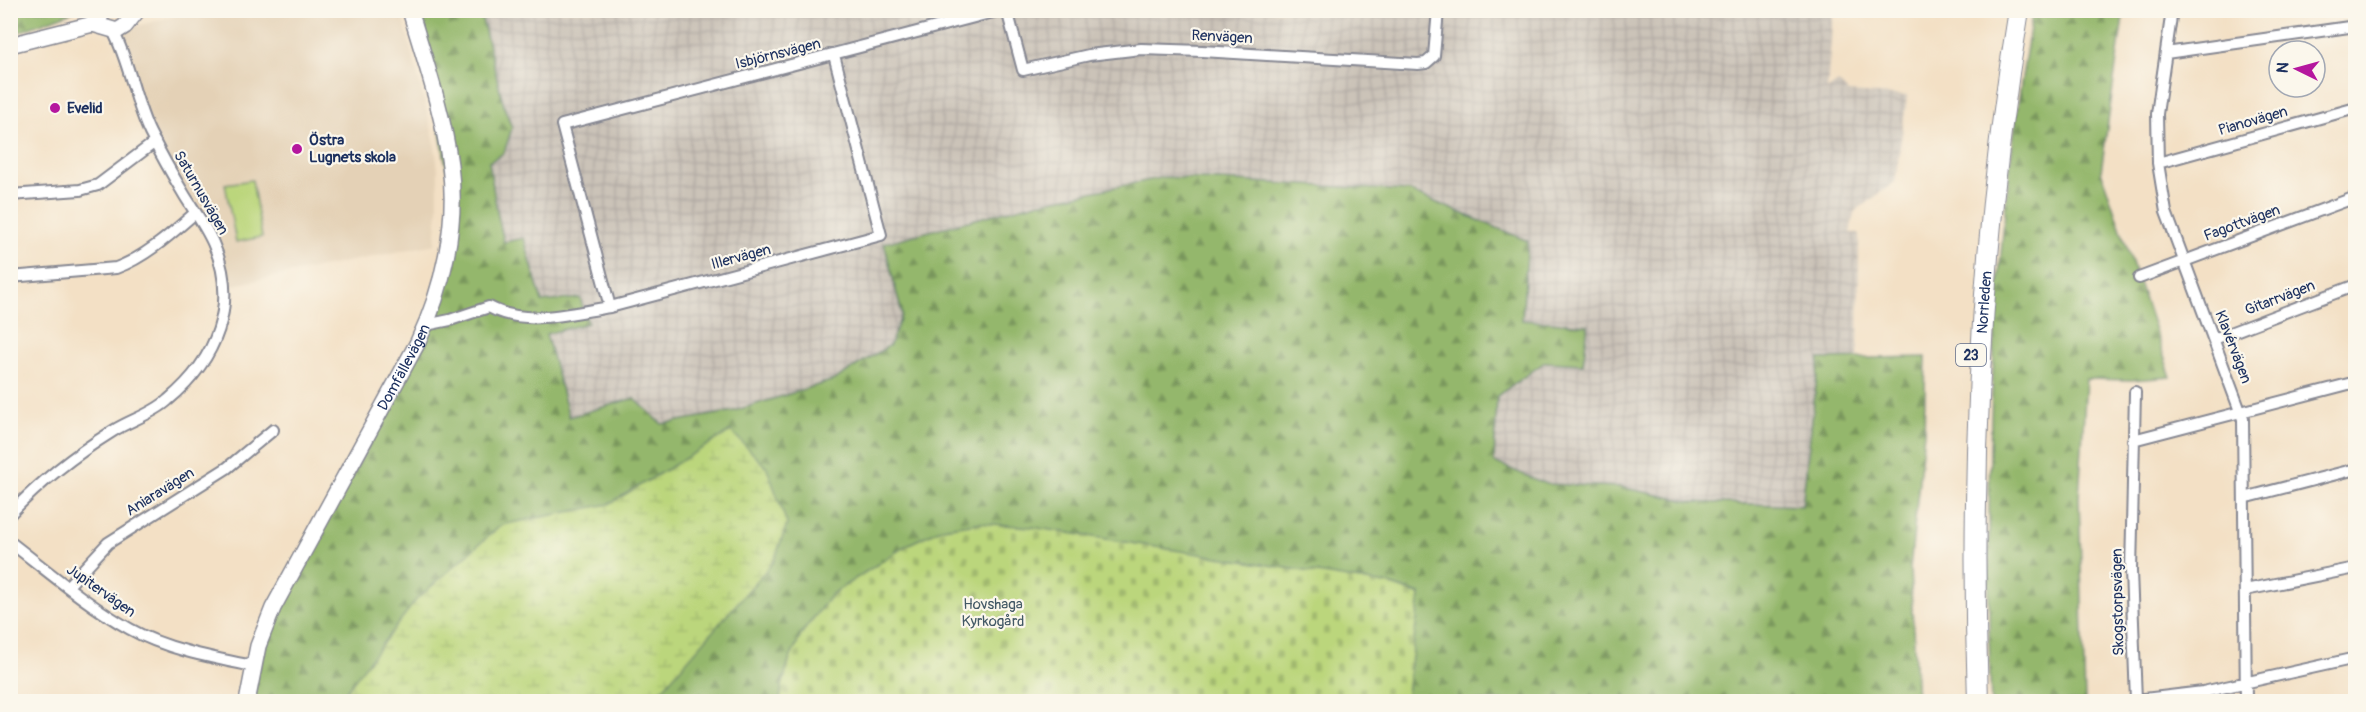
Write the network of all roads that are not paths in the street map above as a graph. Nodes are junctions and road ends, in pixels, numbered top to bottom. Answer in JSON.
{"nodes":[{"id":1,"x":410,"y":10,"type":"edge"},
{"id":2,"x":1001,"y":10,"type":"edge"},
{"id":3,"x":1007,"y":10,"type":"edge"},
{"id":4,"x":1437,"y":10,"type":"edge"},
{"id":5,"x":2010,"y":10,"type":"edge"},
{"id":6,"x":2019,"y":10,"type":"edge"},
{"id":7,"x":2172,"y":10,"type":"edge"},
{"id":8,"x":117,"y":19,"type":"edge"},
{"id":9,"x":2355,"y":26,"type":"edge"},
{"id":10,"x":10,"y":45,"type":"edge"},
{"id":11,"x":2166,"y":53,"type":"junction"},
{"id":12,"x":834,"y":55,"type":"junction"},
{"id":13,"x":2355,"y":108,"type":"edge"},
{"id":14,"x":155,"y":142,"type":"junction"},
{"id":15,"x":2158,"y":163,"type":"junction"},
{"id":16,"x":10,"y":195,"type":"edge"},
{"id":17,"x":2355,"y":197,"type":"edge"},
{"id":18,"x":195,"y":213,"type":"junction"},
{"id":19,"x":2183,"y":261,"type":"junction"},
{"id":20,"x":10,"y":277,"type":"edge"},
{"id":21,"x":2139,"y":278,"type":"dead end"},
{"id":22,"x":2355,"y":285,"type":"edge"},
{"id":23,"x":610,"y":307,"type":"junction"},
{"id":24,"x":426,"y":325,"type":"junction"},
{"id":25,"x":2214,"y":339,"type":"junction"},
{"id":26,"x":2355,"y":382,"type":"edge"},
{"id":27,"x":2135,"y":392,"type":"dead end"},
{"id":28,"x":2241,"y":412,"type":"junction"},
{"id":29,"x":273,"y":430,"type":"dead end"},
{"id":30,"x":2133,"y":440,"type":"junction"},
{"id":31,"x":2355,"y":469,"type":"edge"},
{"id":32,"x":2244,"y":498,"type":"junction"},
{"id":33,"x":10,"y":514,"type":"edge"},
{"id":34,"x":10,"y":542,"type":"edge"},
{"id":35,"x":2355,"y":568,"type":"edge"},
{"id":36,"x":68,"y":586,"type":"junction"},
{"id":37,"x":2245,"y":590,"type":"junction"},
{"id":38,"x":2355,"y":658,"type":"edge"},
{"id":39,"x":253,"y":666,"type":"junction"},
{"id":40,"x":2246,"y":683,"type":"junction"},
{"id":41,"x":247,"y":702,"type":"edge"},
{"id":42,"x":1969,"y":702,"type":"edge"},
{"id":43,"x":1978,"y":702,"type":"edge"},
{"id":44,"x":2246,"y":702,"type":"edge"}],
"edges":[{"from":1,"to":24,"type":"street","name":"Domfällevägen"},
{"from":2,"to":12,"type":"street","name":"Isbjörnsvägen"},
{"from":3,"to":4,"type":"street","name":"Renvägen"},
{"from":5,"to":42,"type":"highway","name":"Norrleden","number":"23"},
{"from":6,"to":43,"type":"highway","name":"Norrleden","number":"23"},
{"from":7,"to":11,"type":"street","name":"Klavérvägen"},
{"from":8,"to":10,"type":"street"},
{"from":8,"to":14,"type":"street","name":"Saturnusvägen"},
{"from":9,"to":11,"type":"street"},
{"from":11,"to":15,"type":"street","name":"Klavérvägen"},
{"from":12,"to":23,"type":"street","name":"Illervägen"},
{"from":12,"to":23,"type":"street","name":"Isbjörnsvägen"},
{"from":13,"to":15,"type":"street","name":"Pianovägen"},
{"from":14,"to":16,"type":"street"},
{"from":14,"to":18,"type":"street","name":"Saturnusvägen"},
{"from":15,"to":19,"type":"street","name":"Klavérvägen"},
{"from":17,"to":19,"type":"street","name":"Fagottvägen"},
{"from":18,"to":20,"type":"street"},
{"from":18,"to":33,"type":"street","name":"Saturnusvägen"},
{"from":19,"to":21,"type":"street","name":"Fagottvägen"},
{"from":19,"to":25,"type":"street","name":"Klavérvägen"},
{"from":22,"to":25,"type":"street","name":"Gitarrvägen"},
{"from":23,"to":24,"type":"street"},
{"from":24,"to":39,"type":"street","name":"Domfällevägen"},
{"from":25,"to":28,"type":"street","name":"Klavérvägen"},
{"from":26,"to":28,"type":"street"},
{"from":27,"to":30,"type":"street","name":"Skogstorpsvägen"},
{"from":28,"to":30,"type":"street"},
{"from":28,"to":32,"type":"street","name":"Klavérvägen"},
{"from":29,"to":36,"type":"street","name":"Aniaravägen"},
{"from":30,"to":40,"type":"street","name":"Skogstorpsvägen"},
{"from":31,"to":32,"type":"street"},
{"from":32,"to":37,"type":"street","name":"Klavérvägen"},
{"from":34,"to":36,"type":"street","name":"Jupitervägen"},
{"from":35,"to":37,"type":"street"},
{"from":36,"to":39,"type":"street","name":"Jupitervägen"},
{"from":37,"to":40,"type":"street","name":"Klavérvägen"},
{"from":38,"to":40,"type":"street"},
{"from":39,"to":41,"type":"street","name":"Domfällevägen"},
{"from":40,"to":44,"type":"street","name":"Klavérvägen"}]}
